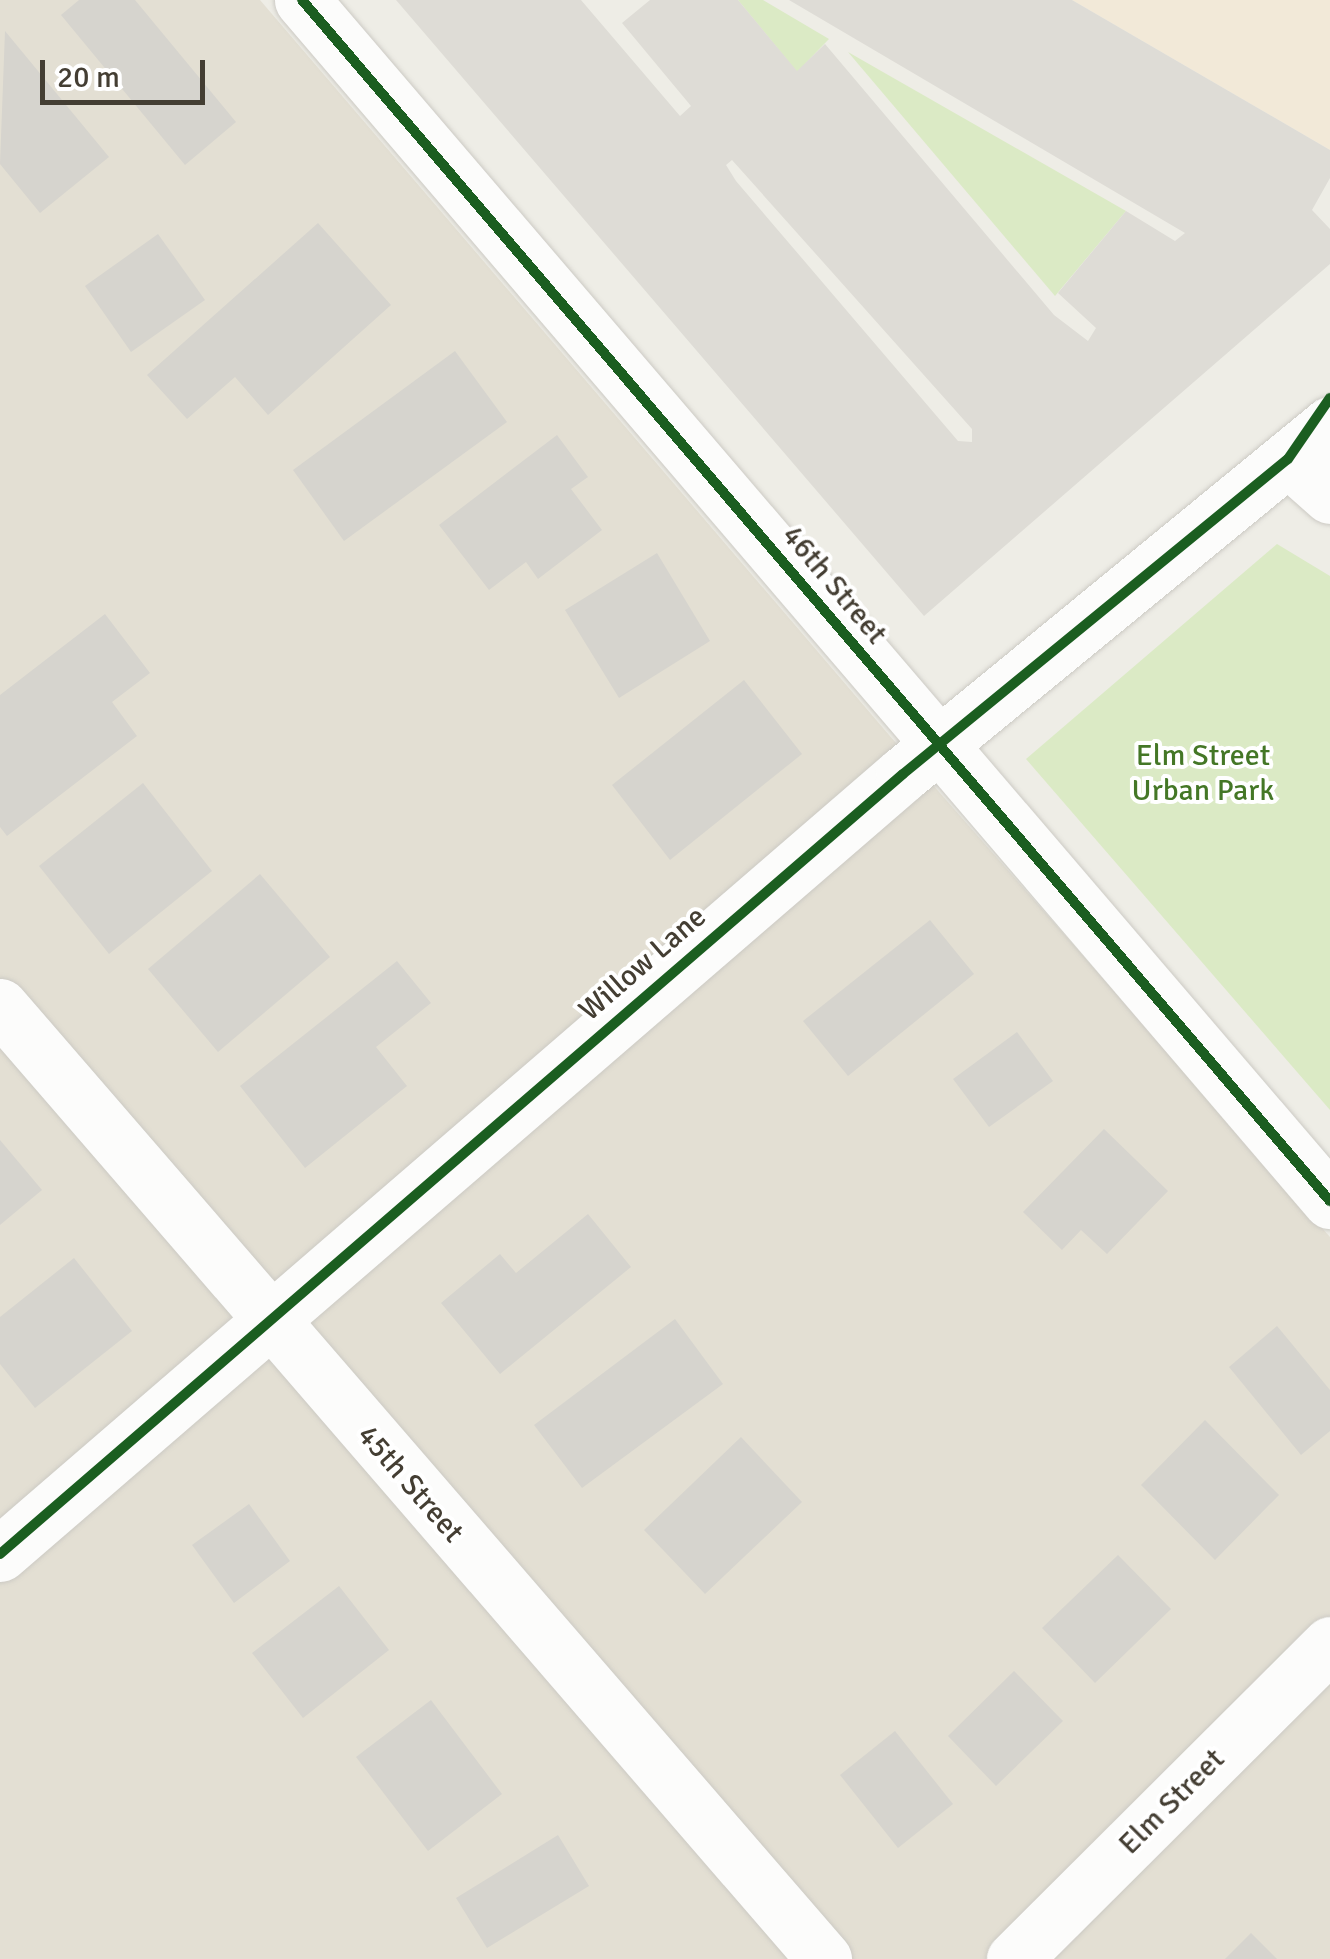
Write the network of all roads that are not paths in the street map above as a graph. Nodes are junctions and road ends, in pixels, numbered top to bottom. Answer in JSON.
{"nodes":[{"id":1,"x":302,"y":0,"type":"edge"},
{"id":2,"x":1330,"y":424,"type":"edge"},
{"id":3,"x":1288,"y":460,"type":"junction"},
{"id":4,"x":1330,"y":496,"type":"edge"},
{"id":5,"x":938,"y":745,"type":"junction"},
{"id":6,"x":0,"y":1006,"type":"edge"},
{"id":7,"x":1330,"y":1201,"type":"edge"},
{"id":8,"x":267,"y":1318,"type":"junction"},
{"id":9,"x":0,"y":1554,"type":"edge"},
{"id":10,"x":1330,"y":1644,"type":"edge"},
{"id":11,"x":824,"y":1959,"type":"edge"},
{"id":12,"x":1014,"y":1959,"type":"edge"}],
"edges":[{"from":1,"to":5,"type":"street","name":"46th Street"},
{"from":2,"to":3,"type":"street","name":"Willow Lane"},
{"from":3,"to":4,"type":"street"},
{"from":3,"to":5,"type":"street","name":"Willow Lane"},
{"from":5,"to":7,"type":"street","name":"46th Street"},
{"from":5,"to":8,"type":"street","name":"Willow Lane"},
{"from":6,"to":8,"type":"street","name":"45th Street"},
{"from":8,"to":9,"type":"street","name":"Willow Lane"},
{"from":8,"to":11,"type":"street","name":"45th Street"},
{"from":10,"to":12,"type":"street","name":"Elm Street"}]}
